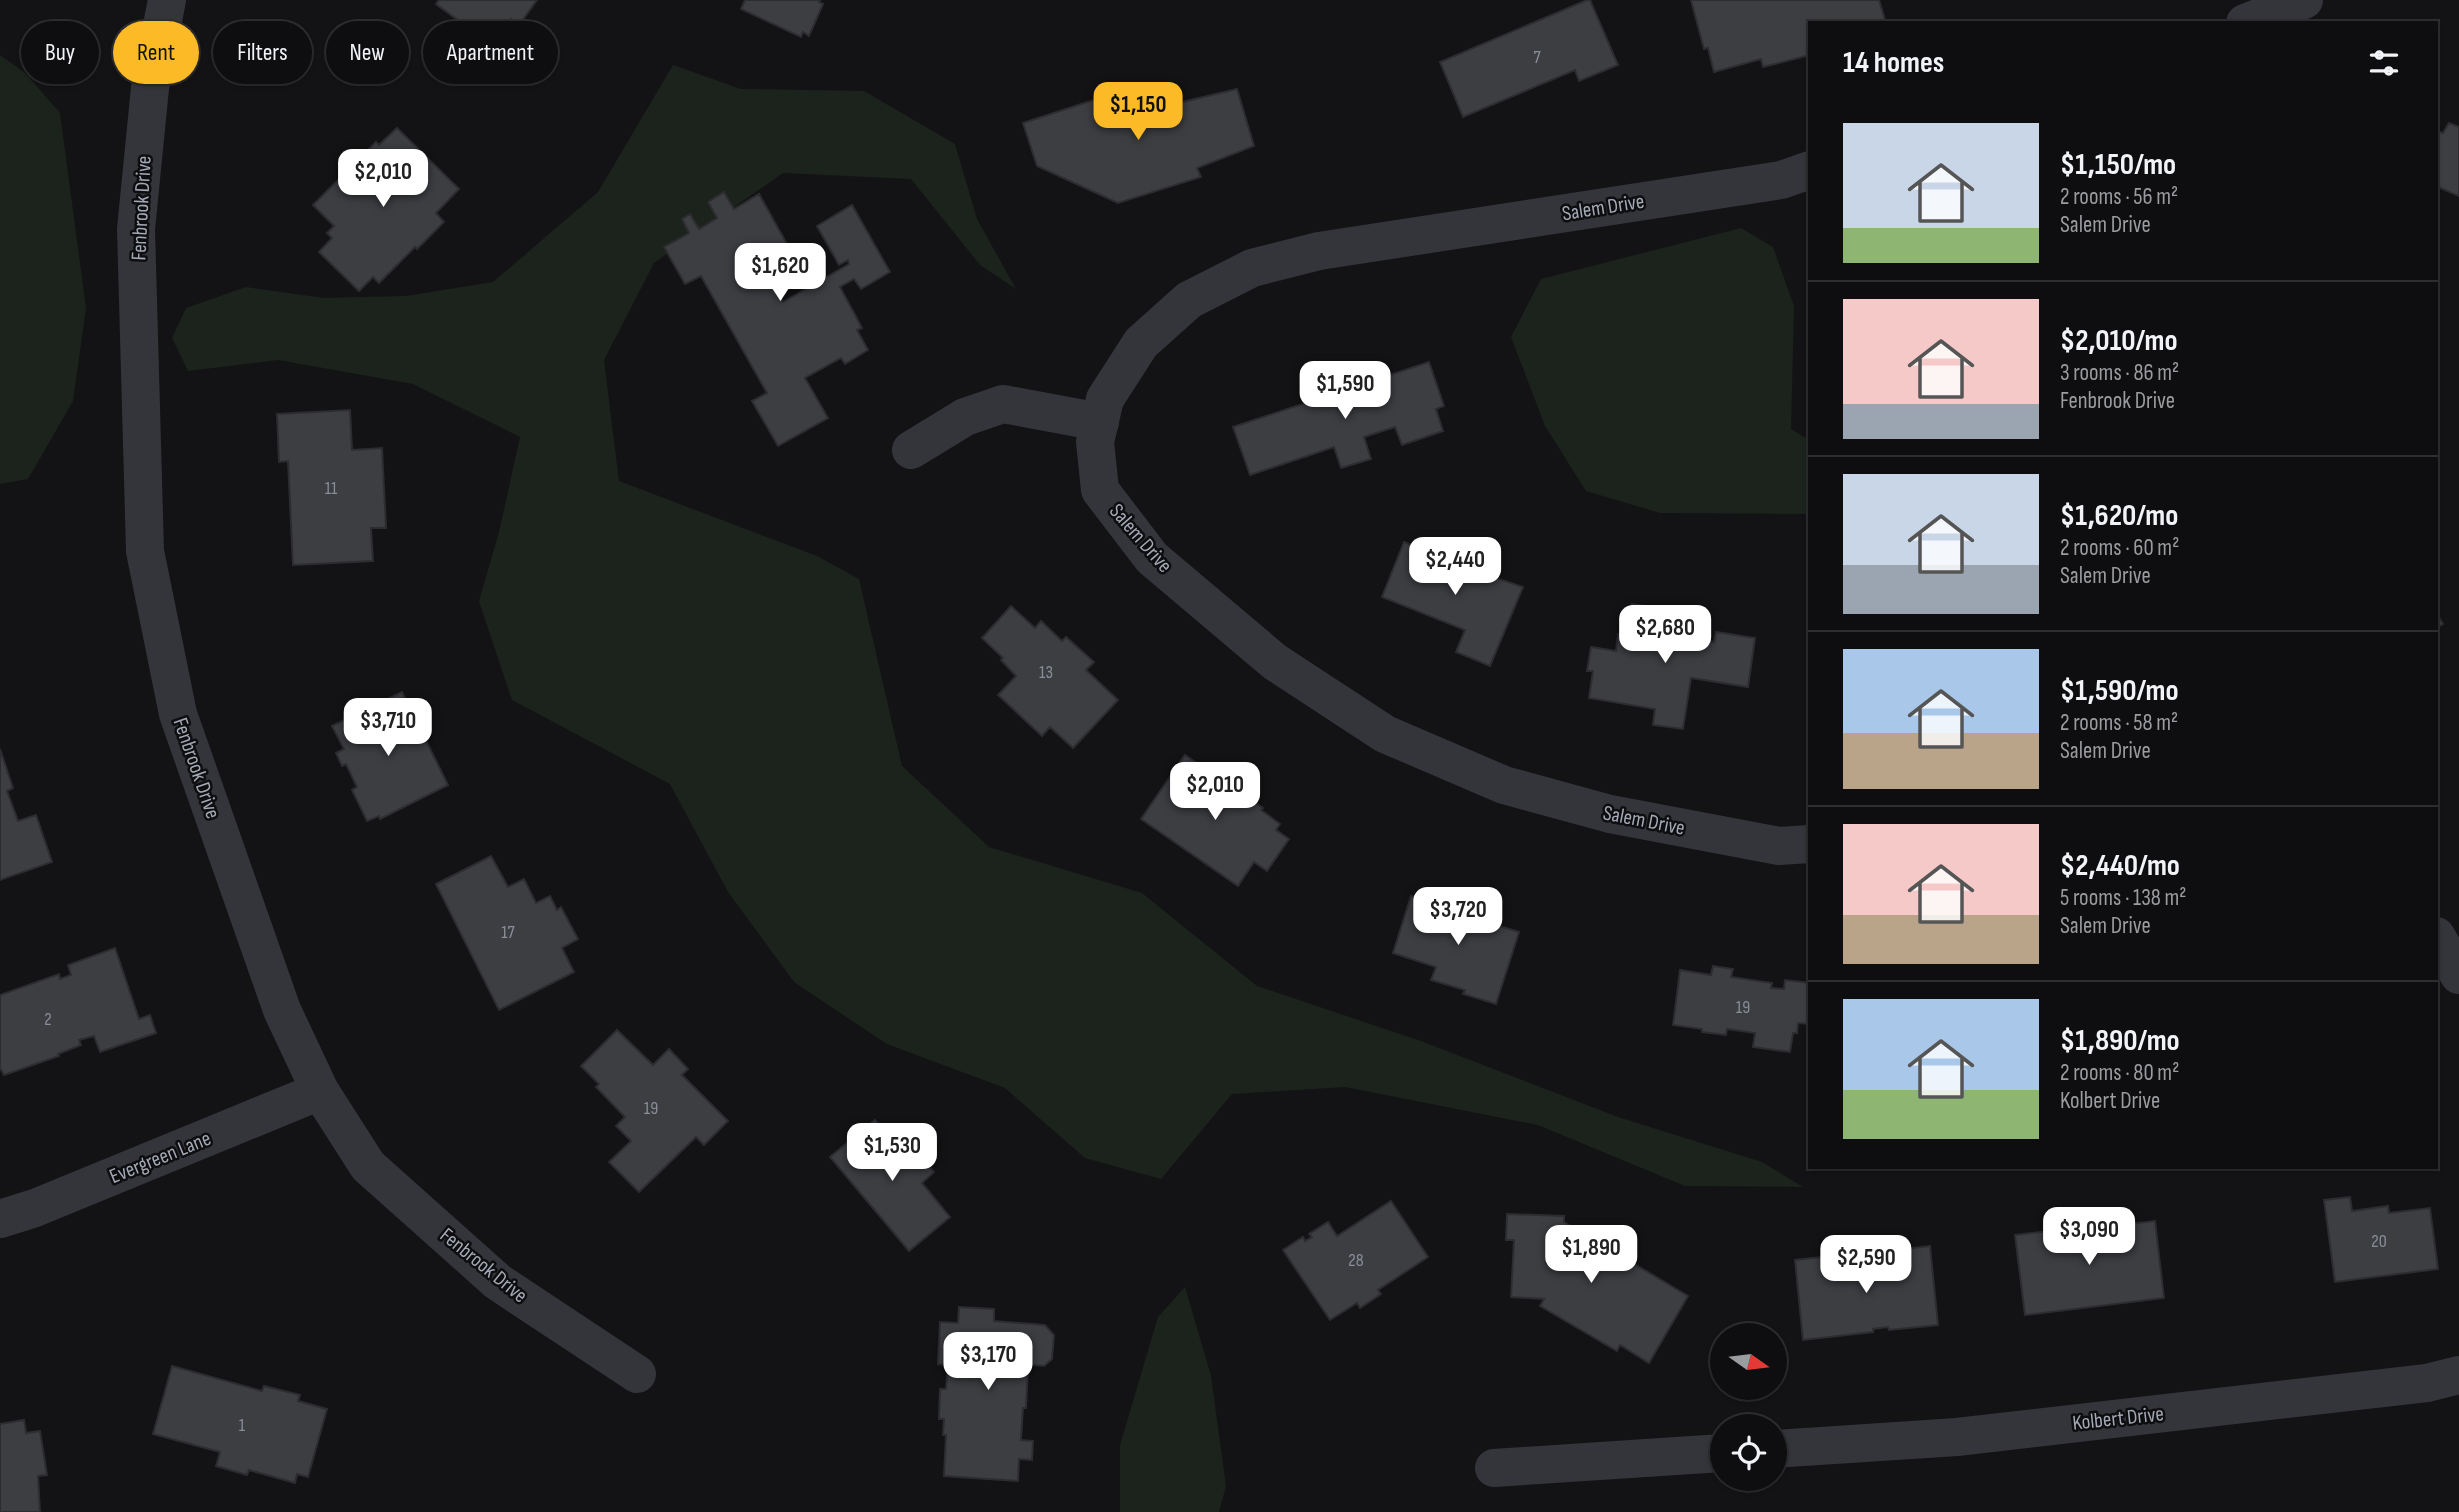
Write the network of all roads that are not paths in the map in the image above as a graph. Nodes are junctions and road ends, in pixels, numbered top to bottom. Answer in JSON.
{"nodes":[{"id":1,"x":167,"y":0,"type":"edge"},
{"id":2,"x":2304,"y":0,"type":"edge"},
{"id":3,"x":2250,"y":21,"type":"edge"},
{"id":4,"x":1808,"y":171,"type":"edge"},
{"id":5,"x":1100,"y":422,"type":"junction"},
{"id":6,"x":911,"y":450,"type":"dead end"},
{"id":7,"x":1808,"y":844,"type":"edge"},
{"id":8,"x":2438,"y":939,"type":"edge"},
{"id":9,"x":2459,"y":975,"type":"edge"},
{"id":10,"x":320,"y":1091,"type":"junction"},
{"id":11,"x":0,"y":1219,"type":"edge"},
{"id":12,"x":637,"y":1374,"type":"dead end"},
{"id":13,"x":2459,"y":1374,"type":"edge"},
{"id":14,"x":1787,"y":1448,"type":"edge"},
{"id":15,"x":1710,"y":1453,"type":"edge"},
{"id":16,"x":1494,"y":1468,"type":"dead end"}],
"edges":[{"from":1,"to":10,"type":"street","name":"Fenbrook Drive"},
{"from":2,"to":3,"type":"street"},
{"from":4,"to":5,"type":"street","name":"Salem Drive"},
{"from":5,"to":6,"type":"street"},
{"from":5,"to":7,"type":"street","name":"Salem Drive"},
{"from":8,"to":9,"type":"street"},
{"from":10,"to":11,"type":"street","name":"Evergreen Lane"},
{"from":10,"to":12,"type":"street","name":"Fenbrook Drive"},
{"from":13,"to":14,"type":"street","name":"Kolbert Drive"},
{"from":15,"to":16,"type":"street"}]}
